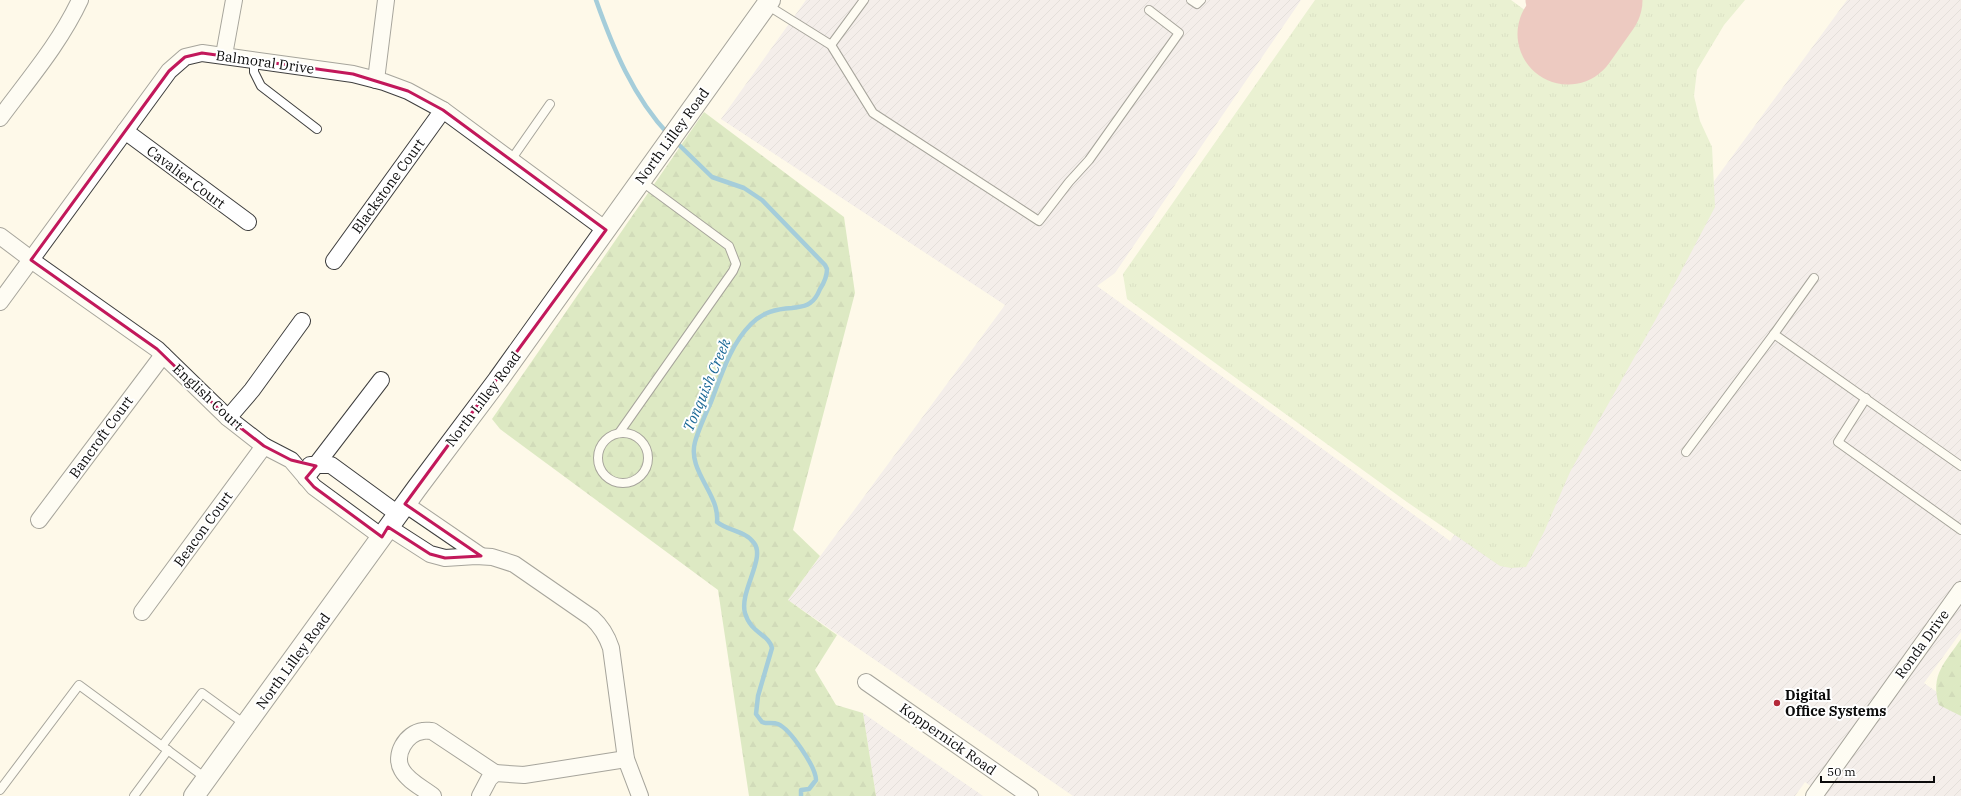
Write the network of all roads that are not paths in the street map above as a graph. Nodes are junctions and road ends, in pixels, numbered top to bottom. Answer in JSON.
{"nodes":[{"id":1,"x":80,"y":0,"type":"edge"},
{"id":2,"x":234,"y":0,"type":"edge"},
{"id":3,"x":386,"y":0,"type":"edge"},
{"id":4,"x":864,"y":0,"type":"edge"},
{"id":5,"x":1191,"y":0,"type":"edge"},
{"id":6,"x":1201,"y":0,"type":"edge"},
{"id":7,"x":768,"y":2,"type":"edge"},
{"id":8,"x":1149,"y":10,"type":"dead end"},
{"id":9,"x":831,"y":45,"type":"junction"},
{"id":10,"x":224,"y":55,"type":"junction"},
{"id":11,"x":254,"y":60,"type":"junction"},
{"id":12,"x":376,"y":80,"type":"junction"},
{"id":13,"x":550,"y":104,"type":"dead end"},
{"id":14,"x":443,"y":110,"type":"junction"},
{"id":15,"x":0,"y":118,"type":"edge"},
{"id":16,"x":317,"y":129,"type":"dead end"},
{"id":17,"x":125,"y":131,"type":"junction"},
{"id":18,"x":511,"y":160,"type":"junction"},
{"id":19,"x":640,"y":181,"type":"junction"},
{"id":20,"x":248,"y":222,"type":"dead end"},
{"id":21,"x":606,"y":230,"type":"junction"},
{"id":22,"x":0,"y":236,"type":"edge"},
{"id":23,"x":28,"y":257,"type":"junction"},
{"id":24,"x":334,"y":261,"type":"dead end"},
{"id":25,"x":1814,"y":278,"type":"dead end"},
{"id":26,"x":0,"y":302,"type":"edge"},
{"id":27,"x":302,"y":321,"type":"dead end"},
{"id":28,"x":1774,"y":334,"type":"junction"},
{"id":29,"x":163,"y":354,"type":"junction"},
{"id":30,"x":381,"y":380,"type":"dead end"},
{"id":31,"x":1866,"y":398,"type":"junction"},
{"id":32,"x":228,"y":418,"type":"junction"},
{"id":33,"x":619,"y":433,"type":"junction"},
{"id":34,"x":264,"y":446,"type":"junction"},
{"id":35,"x":1686,"y":452,"type":"dead end"},
{"id":36,"x":1961,"y":466,"type":"edge"},
{"id":37,"x":311,"y":472,"type":"junction"},
{"id":38,"x":39,"y":520,"type":"dead end"},
{"id":39,"x":393,"y":520,"type":"junction"},
{"id":40,"x":1961,"y":530,"type":"edge"},
{"id":41,"x":481,"y":556,"type":"junction"},
{"id":42,"x":1961,"y":590,"type":"edge"},
{"id":43,"x":142,"y":612,"type":"dead end"},
{"id":44,"x":866,"y":682,"type":"dead end"},
{"id":45,"x":246,"y":725,"type":"junction"},
{"id":46,"x":165,"y":748,"type":"junction"},
{"id":47,"x":626,"y":759,"type":"junction"},
{"id":48,"x":495,"y":773,"type":"junction"},
{"id":49,"x":207,"y":779,"type":"junction"},
{"id":50,"x":0,"y":790,"type":"edge"},
{"id":51,"x":134,"y":796,"type":"edge"},
{"id":52,"x":194,"y":796,"type":"edge"},
{"id":53,"x":433,"y":796,"type":"edge"},
{"id":54,"x":480,"y":796,"type":"edge"},
{"id":55,"x":640,"y":796,"type":"edge"},
{"id":56,"x":1030,"y":796,"type":"edge"},
{"id":57,"x":1814,"y":796,"type":"edge"}],
"edges":[{"from":1,"to":15,"type":"street"},
{"from":2,"to":10,"type":"street"},
{"from":3,"to":12,"type":"street"},
{"from":4,"to":9,"type":"lane"},
{"from":5,"to":6,"type":"lane"},
{"from":7,"to":9,"type":"lane"},
{"from":7,"to":19,"type":"street","name":"North Lilley Road"},
{"from":8,"to":9,"type":"lane"},
{"from":10,"to":11,"type":"street","name":"Balmoral Drive"},
{"from":10,"to":17,"type":"street","name":"Balmoral Drive"},
{"from":11,"to":12,"type":"street","name":"Balmoral Drive"},
{"from":11,"to":16,"type":"lane"},
{"from":12,"to":14,"type":"street","name":"Balmoral Drive"},
{"from":13,"to":18,"type":"lane"},
{"from":14,"to":18,"type":"street","name":"Balmoral Drive"},
{"from":14,"to":24,"type":"street","name":"Blackstone Court"},
{"from":17,"to":20,"type":"street","name":"Cavalier Court"},
{"from":17,"to":23,"type":"street","name":"Balmoral Drive"},
{"from":18,"to":21,"type":"street","name":"Balmoral Drive"},
{"from":19,"to":21,"type":"street","name":"North Lilley Road"},
{"from":19,"to":33,"type":"lane"},
{"from":21,"to":39,"type":"street","name":"North Lilley Road"},
{"from":22,"to":23,"type":"street","name":"English Court"},
{"from":23,"to":26,"type":"street","name":"Balmoral Drive"},
{"from":23,"to":29,"type":"street","name":"English Court"},
{"from":25,"to":28,"type":"lane"},
{"from":27,"to":32,"type":"street"},
{"from":28,"to":31,"type":"lane"},
{"from":28,"to":35,"type":"lane"},
{"from":29,"to":32,"type":"street","name":"English Court"},
{"from":29,"to":38,"type":"street","name":"Bancroft Court"},
{"from":30,"to":37,"type":"street"},
{"from":31,"to":36,"type":"lane"},
{"from":31,"to":40,"type":"lane"},
{"from":32,"to":34,"type":"street","name":"English Court"},
{"from":33,"to":33,"type":"lane"},
{"from":34,"to":37,"type":"street","name":"English Court"},
{"from":34,"to":43,"type":"street","name":"Beacon Court"},
{"from":37,"to":39,"type":"street","name":"English Court"},
{"from":37,"to":39,"type":"street"},
{"from":39,"to":41,"type":"street"},
{"from":39,"to":41,"type":"street"},
{"from":39,"to":45,"type":"street","name":"North Lilley Road"},
{"from":41,"to":47,"type":"street"},
{"from":42,"to":57,"type":"street","name":"Ronda Drive"},
{"from":44,"to":56,"type":"street","name":"Koppernick Road"},
{"from":45,"to":46,"type":"lane"},
{"from":45,"to":49,"type":"street","name":"North Lilley Road"},
{"from":46,"to":49,"type":"lane"},
{"from":46,"to":50,"type":"lane"},
{"from":46,"to":51,"type":"lane"},
{"from":47,"to":48,"type":"street"},
{"from":47,"to":55,"type":"street"},
{"from":48,"to":53,"type":"street"},
{"from":48,"to":54,"type":"street"},
{"from":49,"to":52,"type":"street","name":"North Lilley Road"}]}
